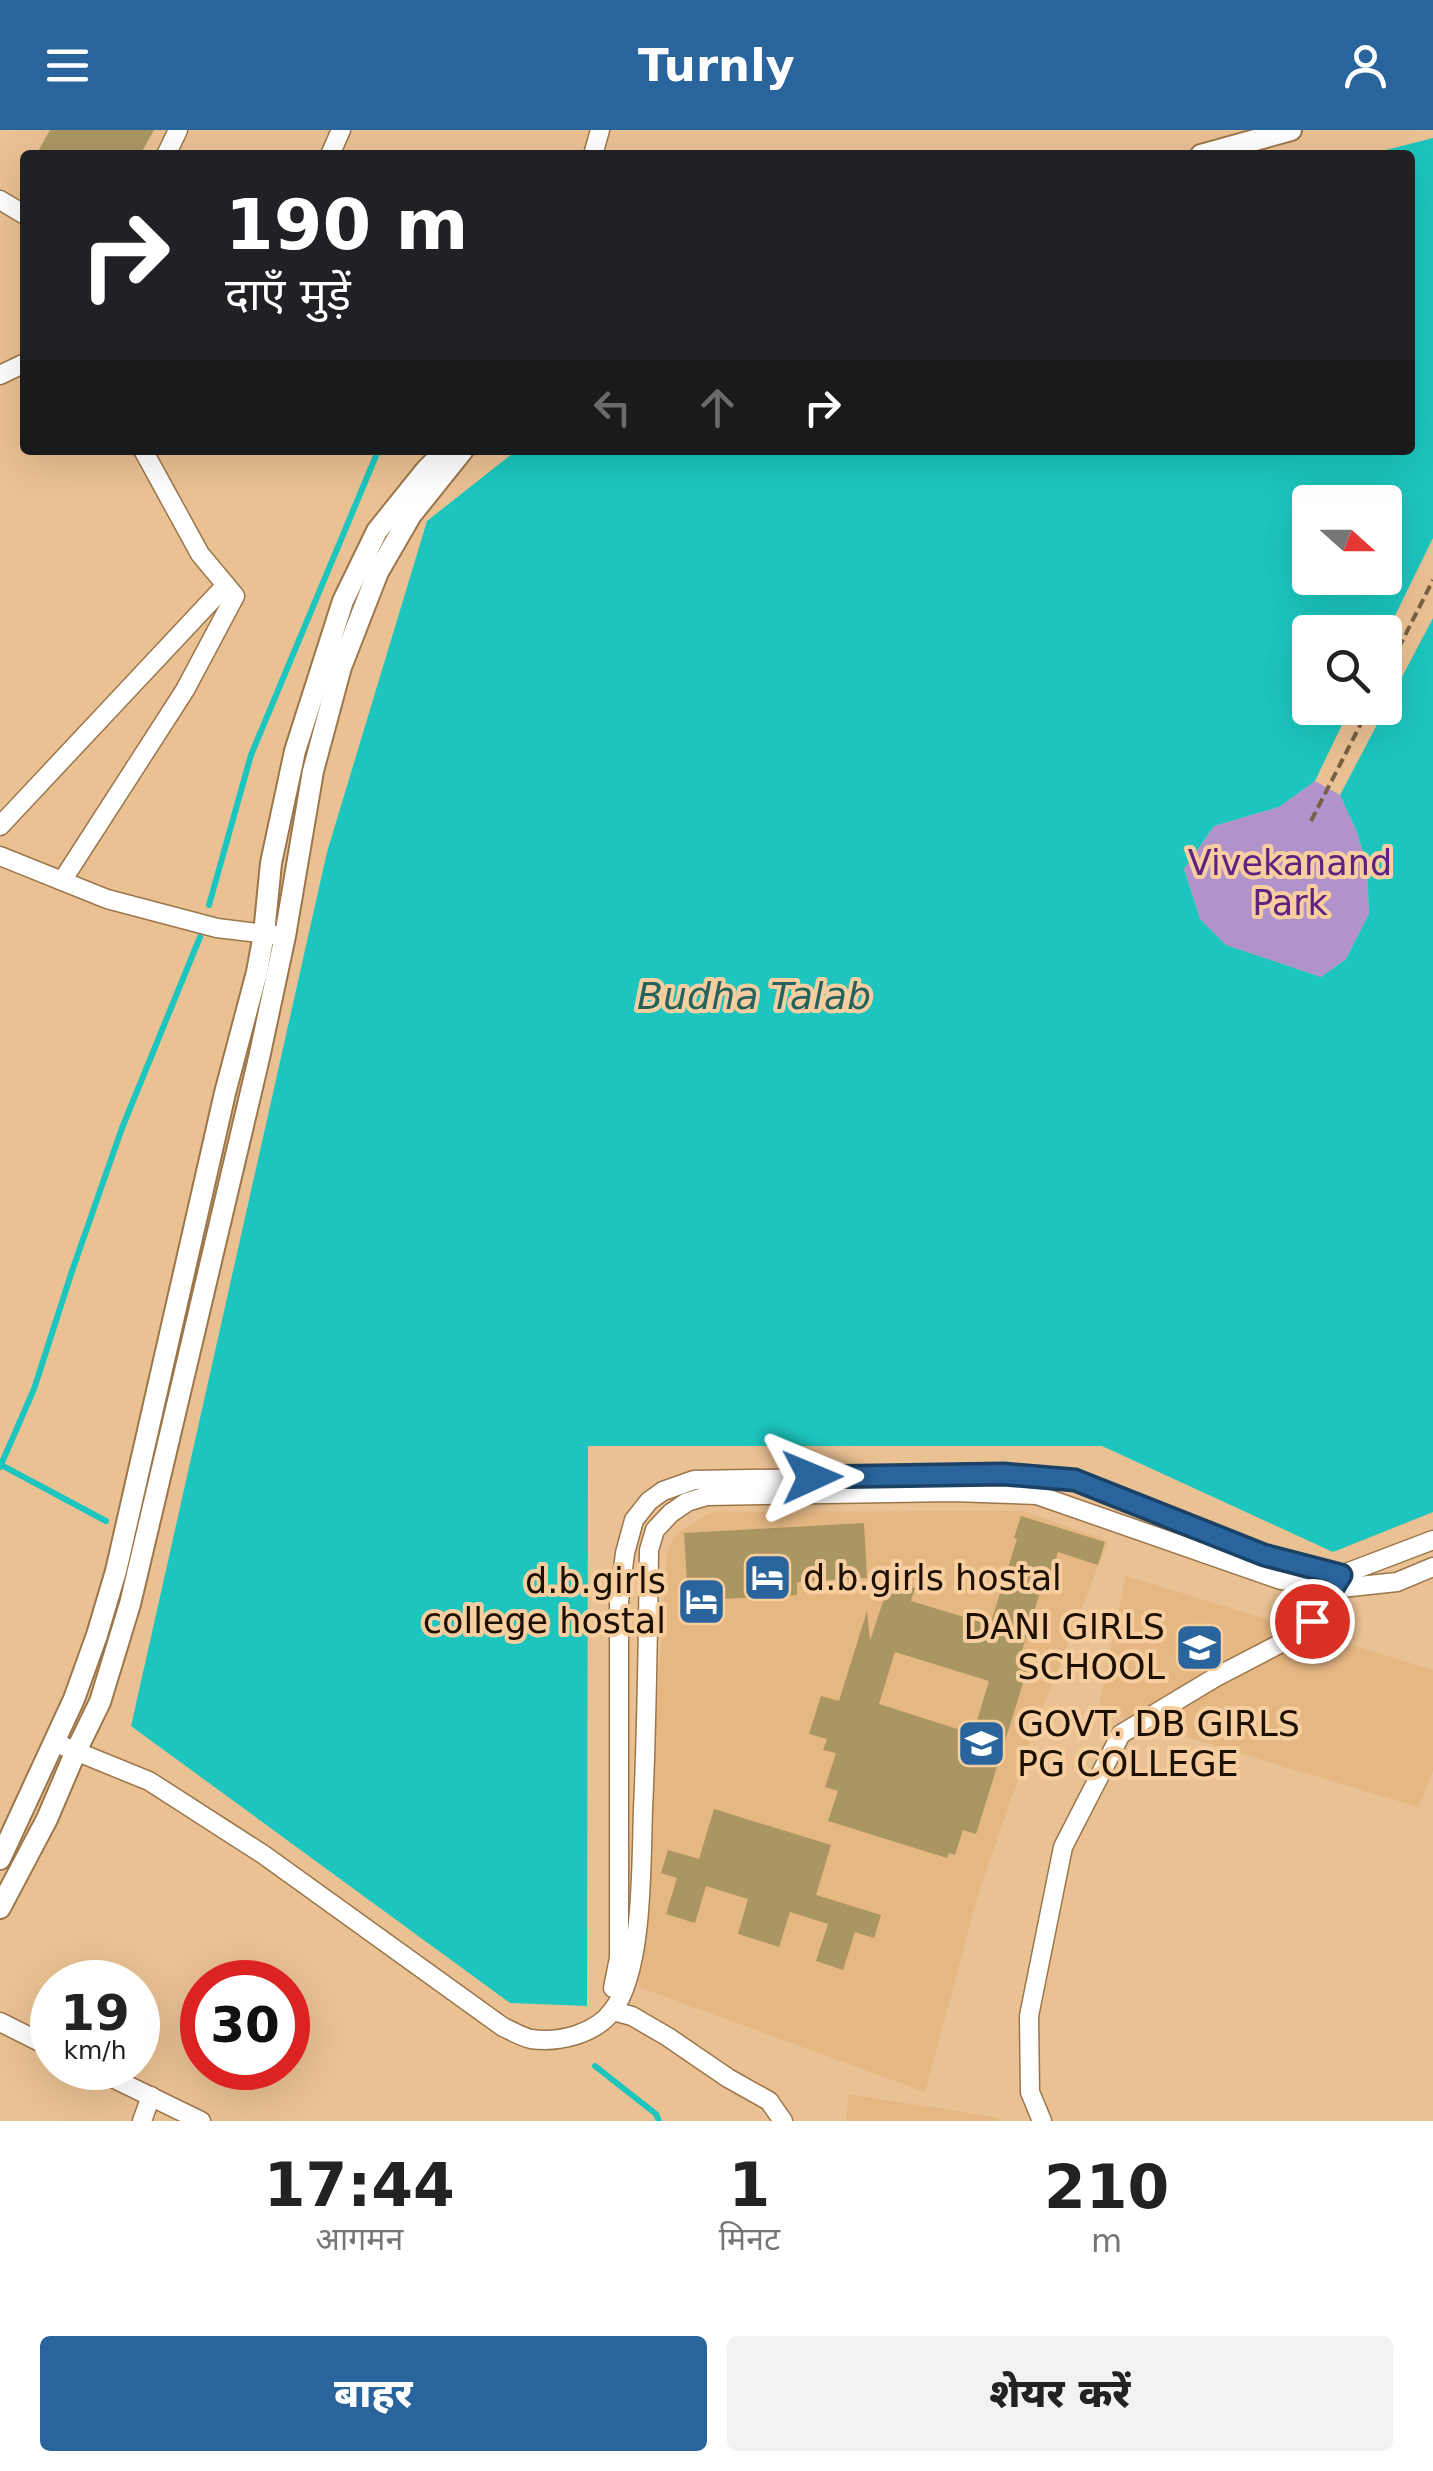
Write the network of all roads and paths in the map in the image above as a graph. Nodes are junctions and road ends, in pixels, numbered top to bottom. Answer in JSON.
{"nodes":[{"id":1,"x":1291,"y":130,"type":"edge"},
{"id":2,"x":1238,"y":136,"type":"edge"},
{"id":3,"x":1211,"y":150,"type":"edge"},
{"id":4,"x":145,"y":455,"type":"edge"},
{"id":5,"x":441,"y":455,"type":"edge"},
{"id":6,"x":459,"y":455,"type":"edge"},
{"id":7,"x":1433,"y":580,"type":"edge"},
{"id":8,"x":226,"y":585,"type":"junction"},
{"id":9,"x":1402,"y":641,"type":"edge"},
{"id":10,"x":1360,"y":725,"type":"edge"},
{"id":11,"x":1312,"y":821,"type":"dead end"},
{"id":12,"x":0,"y":826,"type":"edge"},
{"id":13,"x":0,"y":856,"type":"edge"},
{"id":14,"x":62,"y":881,"type":"junction"},
{"id":15,"x":275,"y":935,"type":"junction"},
{"id":16,"x":1433,"y":1540,"type":"edge"},
{"id":17,"x":1433,"y":1567,"type":"edge"},
{"id":18,"x":1337,"y":1582,"type":"junction"},
{"id":19,"x":54,"y":1743,"type":"junction"},
{"id":20,"x":76,"y":1751,"type":"junction"},
{"id":21,"x":0,"y":1858,"type":"edge"},
{"id":22,"x":0,"y":1908,"type":"edge"},
{"id":23,"x":613,"y":2011,"type":"junction"},
{"id":24,"x":0,"y":2022,"type":"edge"},
{"id":25,"x":588,"y":2031,"type":"junction"},
{"id":26,"x":30,"y":2037,"type":"edge"},
{"id":27,"x":138,"y":2090,"type":"edge"},
{"id":28,"x":151,"y":2096,"type":"junction"},
{"id":29,"x":142,"y":2121,"type":"edge"},
{"id":30,"x":200,"y":2121,"type":"edge"},
{"id":31,"x":783,"y":2121,"type":"edge"},
{"id":32,"x":1042,"y":2121,"type":"edge"}],
"edges":[{"from":1,"to":2,"type":"street"},
{"from":2,"to":3,"type":"street"},
{"from":4,"to":8,"type":"street"},
{"from":5,"to":15,"type":"street"},
{"from":6,"to":15,"type":"street"},
{"from":7,"to":9,"type":"path"},
{"from":8,"to":12,"type":"street"},
{"from":8,"to":14,"type":"street"},
{"from":10,"to":11,"type":"path"},
{"from":13,"to":14,"type":"street"},
{"from":14,"to":15,"type":"street"},
{"from":15,"to":19,"type":"street"},
{"from":15,"to":20,"type":"street"},
{"from":16,"to":18,"type":"street"},
{"from":17,"to":18,"type":"street"},
{"from":18,"to":23,"type":"street"},
{"from":18,"to":25,"type":"street"},
{"from":18,"to":32,"type":"street"},
{"from":19,"to":20,"type":"street"},
{"from":19,"to":21,"type":"street"},
{"from":20,"to":22,"type":"street"},
{"from":20,"to":25,"type":"street"},
{"from":23,"to":25,"type":"street"},
{"from":23,"to":31,"type":"street"},
{"from":24,"to":26,"type":"street"},
{"from":27,"to":28,"type":"street"},
{"from":28,"to":29,"type":"street"},
{"from":28,"to":30,"type":"street"}]}
